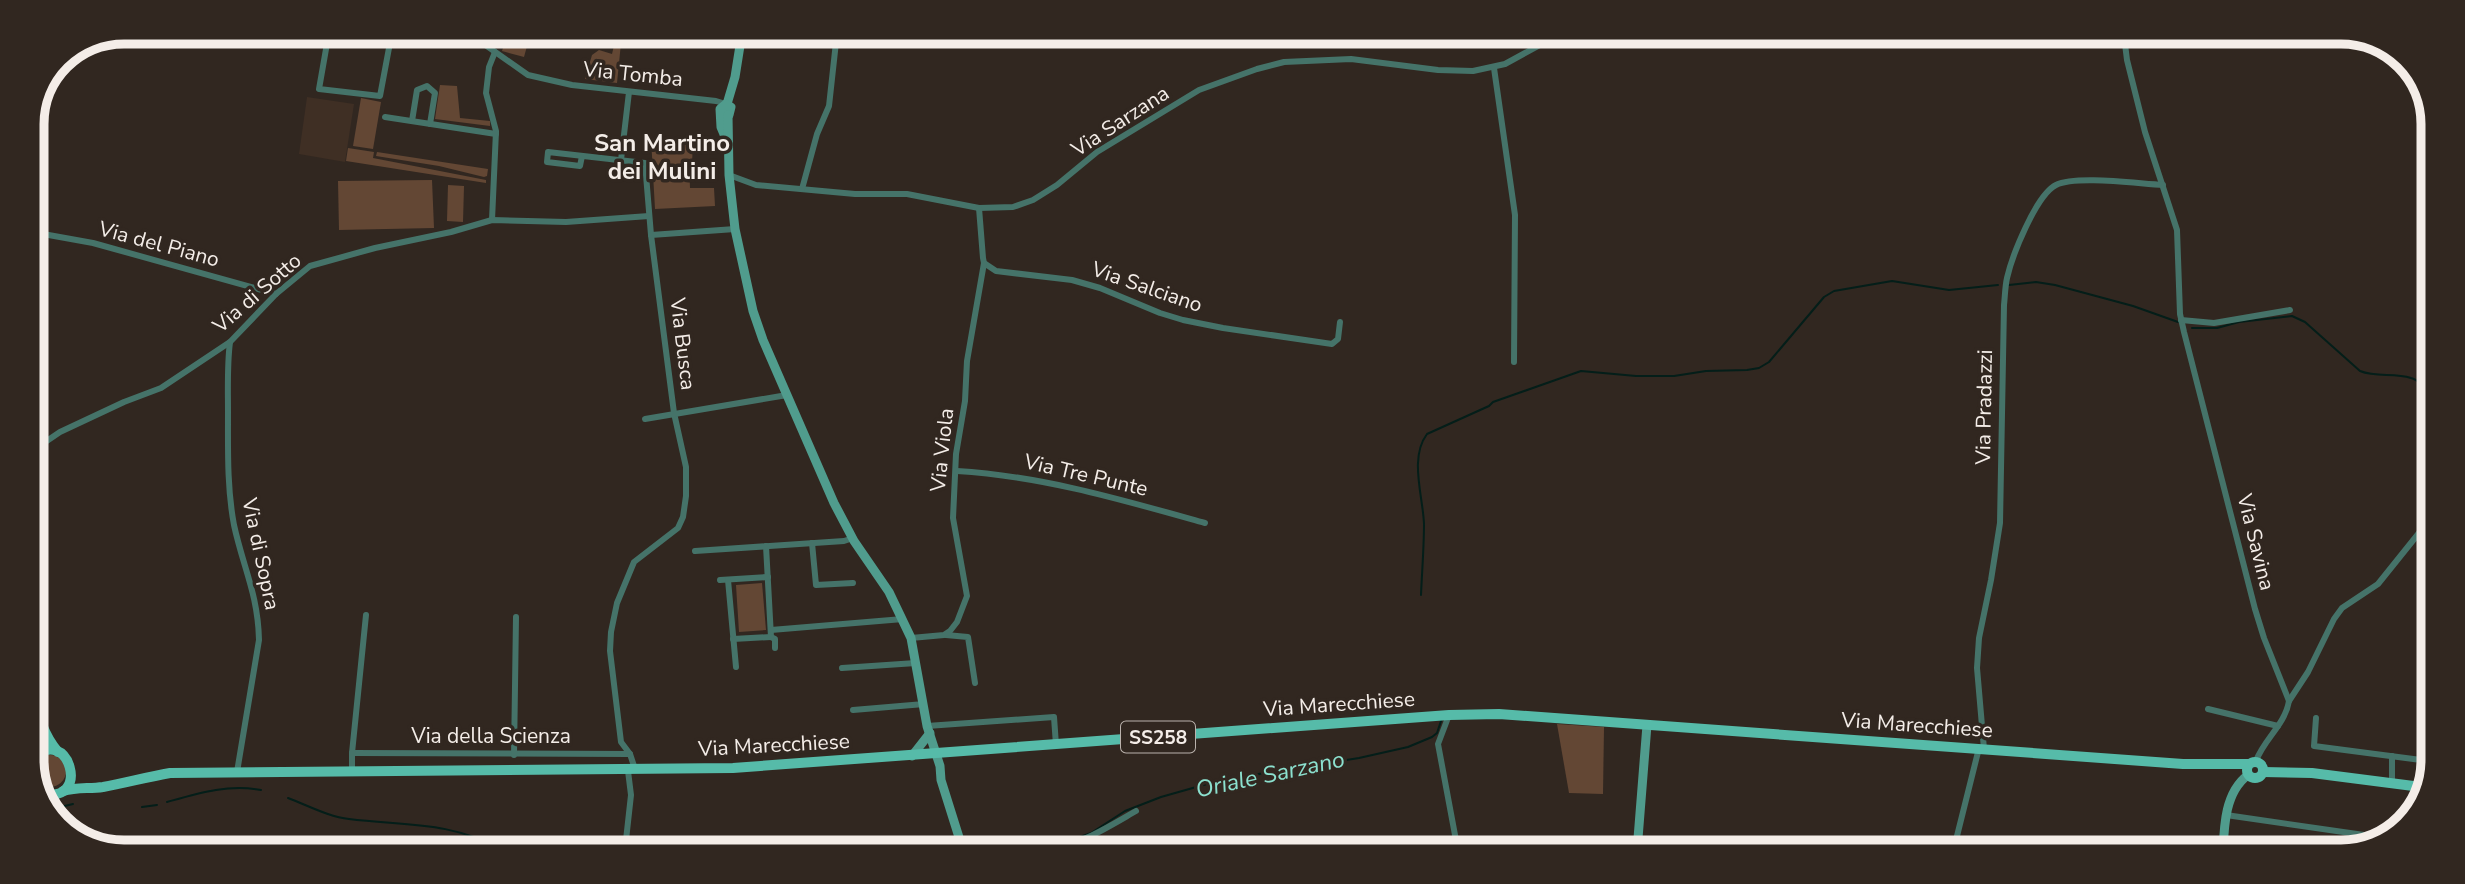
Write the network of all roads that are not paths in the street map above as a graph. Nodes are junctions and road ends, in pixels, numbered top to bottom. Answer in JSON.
{"nodes":[{"id":1,"x":327,"y":44,"type":"edge"},
{"id":2,"x":390,"y":44,"type":"edge"},
{"id":3,"x":484,"y":44,"type":"edge"},
{"id":4,"x":741,"y":44,"type":"edge"},
{"id":5,"x":836,"y":44,"type":"edge"},
{"id":6,"x":1539,"y":44,"type":"edge"},
{"id":7,"x":2126,"y":44,"type":"edge"},
{"id":8,"x":495,"y":52,"type":"junction"},
{"id":9,"x":1494,"y":68,"type":"junction"},
{"id":10,"x":629,"y":92,"type":"junction"},
{"id":11,"x":725,"y":108,"type":"junction"},
{"id":12,"x":384,"y":117,"type":"dead end"},
{"id":13,"x":412,"y":121,"type":"junction"},
{"id":14,"x":430,"y":124,"type":"junction"},
{"id":15,"x":496,"y":134,"type":"junction"},
{"id":16,"x":582,"y":156,"type":"junction"},
{"id":17,"x":621,"y":160,"type":"junction"},
{"id":18,"x":729,"y":175,"type":"junction"},
{"id":19,"x":2163,"y":185,"type":"junction"},
{"id":20,"x":802,"y":189,"type":"junction"},
{"id":21,"x":979,"y":208,"type":"junction"},
{"id":22,"x":649,"y":216,"type":"junction"},
{"id":23,"x":492,"y":220,"type":"junction"},
{"id":24,"x":735,"y":229,"type":"junction"},
{"id":25,"x":44,"y":234,"type":"edge"},
{"id":26,"x":651,"y":235,"type":"junction"},
{"id":27,"x":984,"y":263,"type":"junction"},
{"id":28,"x":276,"y":294,"type":"junction"},
{"id":29,"x":2290,"y":310,"type":"dead end"},
{"id":30,"x":2181,"y":320,"type":"junction"},
{"id":31,"x":1340,"y":322,"type":"dead end"},
{"id":32,"x":230,"y":342,"type":"junction"},
{"id":33,"x":1514,"y":362,"type":"dead end"},
{"id":34,"x":787,"y":395,"type":"junction"},
{"id":35,"x":674,"y":413,"type":"junction"},
{"id":36,"x":645,"y":419,"type":"dead end"},
{"id":37,"x":44,"y":443,"type":"edge"},
{"id":38,"x":957,"y":471,"type":"junction"},
{"id":39,"x":1205,"y":523,"type":"dead end"},
{"id":40,"x":2421,"y":530,"type":"edge"},
{"id":41,"x":853,"y":538,"type":"junction"},
{"id":42,"x":812,"y":543,"type":"junction"},
{"id":43,"x":766,"y":546,"type":"junction"},
{"id":44,"x":695,"y":551,"type":"dead end"},
{"id":45,"x":768,"y":578,"type":"junction"},
{"id":46,"x":853,"y":583,"type":"dead end"},
{"id":47,"x":366,"y":615,"type":"dead end"},
{"id":48,"x":516,"y":617,"type":"dead end"},
{"id":49,"x":903,"y":619,"type":"junction"},
{"id":50,"x":771,"y":633,"type":"junction"},
{"id":51,"x":944,"y":635,"type":"junction"},
{"id":52,"x":911,"y":638,"type":"junction"},
{"id":53,"x":733,"y":639,"type":"junction"},
{"id":54,"x":775,"y":648,"type":"dead end"},
{"id":55,"x":916,"y":663,"type":"junction"},
{"id":56,"x":736,"y":667,"type":"dead end"},
{"id":57,"x":842,"y":668,"type":"dead end"},
{"id":58,"x":975,"y":683,"type":"dead end"},
{"id":59,"x":2289,"y":701,"type":"junction"},
{"id":60,"x":923,"y":704,"type":"junction"},
{"id":61,"x":2208,"y":709,"type":"dead end"},
{"id":62,"x":853,"y":710,"type":"dead end"},
{"id":63,"x":1449,"y":715,"type":"junction"},
{"id":64,"x":2316,"y":718,"type":"dead end"},
{"id":65,"x":1647,"y":725,"type":"junction"},
{"id":66,"x":2278,"y":726,"type":"junction"},
{"id":67,"x":929,"y":730,"type":"junction"},
{"id":68,"x":44,"y":732,"type":"edge"},
{"id":69,"x":1056,"y":745,"type":"junction"},
{"id":70,"x":1981,"y":749,"type":"junction"},
{"id":71,"x":44,"y":751,"type":"edge"},
{"id":72,"x":58,"y":752,"type":"junction"},
{"id":73,"x":352,"y":753,"type":"junction"},
{"id":74,"x":630,"y":754,"type":"junction"},
{"id":75,"x":936,"y":754,"type":"junction"},
{"id":76,"x":514,"y":755,"type":"junction"},
{"id":77,"x":912,"y":756,"type":"junction"},
{"id":78,"x":2392,"y":756,"type":"junction"},
{"id":79,"x":2421,"y":760,"type":"dead end"},
{"id":80,"x":2254,"y":768,"type":"junction"},
{"id":81,"x":72,"y":769,"type":"junction"},
{"id":82,"x":632,"y":770,"type":"junction"},
{"id":83,"x":352,"y":771,"type":"junction"},
{"id":84,"x":237,"y":772,"type":"junction"},
{"id":85,"x":2392,"y":783,"type":"junction"},
{"id":86,"x":2417,"y":786,"type":"edge"},
{"id":87,"x":102,"y":787,"type":"junction"},
{"id":88,"x":63,"y":791,"type":"junction"},
{"id":89,"x":52,"y":795,"type":"edge"},
{"id":90,"x":1136,"y":811,"type":"dead end"},
{"id":91,"x":2226,"y":815,"type":"junction"},
{"id":92,"x":2368,"y":836,"type":"edge"},
{"id":93,"x":626,"y":840,"type":"edge"},
{"id":94,"x":960,"y":840,"type":"edge"},
{"id":95,"x":1084,"y":840,"type":"edge"},
{"id":96,"x":1456,"y":840,"type":"edge"},
{"id":97,"x":1638,"y":840,"type":"edge"},
{"id":98,"x":1956,"y":840,"type":"edge"},
{"id":99,"x":2224,"y":840,"type":"edge"}],
"edges":[{"from":1,"to":2,"type":"street"},
{"from":3,"to":8,"type":"street","name":"Via Tomba"},
{"from":4,"to":11,"type":"main road"},
{"from":5,"to":20,"type":"street"},
{"from":6,"to":9,"type":"street","name":"Via Sarzana"},
{"from":7,"to":19,"type":"street","name":"Via Savina"},
{"from":8,"to":10,"type":"street","name":"Via Tomba"},
{"from":8,"to":15,"type":"street"},
{"from":9,"to":21,"type":"street","name":"Via Sarzana"},
{"from":9,"to":33,"type":"street"},
{"from":10,"to":11,"type":"street","name":"Via Tomba"},
{"from":10,"to":17,"type":"street"},
{"from":11,"to":18,"type":"main road"},
{"from":12,"to":13,"type":"street"},
{"from":13,"to":14,"type":"street"},
{"from":13,"to":14,"type":"street"},
{"from":14,"to":15,"type":"street"},
{"from":15,"to":23,"type":"street"},
{"from":16,"to":16,"type":"street"},
{"from":16,"to":17,"type":"street"},
{"from":17,"to":22,"type":"street","name":"Via Busca"},
{"from":18,"to":20,"type":"street","name":"Via Sarzana"},
{"from":18,"to":24,"type":"main road"},
{"from":19,"to":30,"type":"street","name":"Via Savina"},
{"from":19,"to":70,"type":"street","name":"Via Pradazzi"},
{"from":20,"to":21,"type":"street","name":"Via Sarzana"},
{"from":21,"to":27,"type":"street"},
{"from":22,"to":23,"type":"street"},
{"from":22,"to":26,"type":"street","name":"Via Busca"},
{"from":23,"to":28,"type":"street","name":"Via di Sotto"},
{"from":24,"to":26,"type":"street"},
{"from":24,"to":34,"type":"main road"},
{"from":25,"to":28,"type":"street","name":"Via del Piano"},
{"from":26,"to":35,"type":"street","name":"Via Busca"},
{"from":27,"to":31,"type":"street","name":"Via Salciano"},
{"from":27,"to":38,"type":"street","name":"Via Viola"},
{"from":28,"to":32,"type":"street","name":"Via di Sotto"},
{"from":29,"to":30,"type":"street"},
{"from":30,"to":59,"type":"street","name":"Via Savina"},
{"from":32,"to":37,"type":"street","name":"Via di Sotto"},
{"from":32,"to":84,"type":"street","name":"Via di Sopra"},
{"from":34,"to":35,"type":"street"},
{"from":34,"to":41,"type":"main road"},
{"from":35,"to":36,"type":"street"},
{"from":35,"to":74,"type":"street","name":"Via Busca"},
{"from":38,"to":39,"type":"street","name":"Via Tre Punte"},
{"from":38,"to":51,"type":"street","name":"Via Viola"},
{"from":40,"to":59,"type":"street"},
{"from":41,"to":42,"type":"street"},
{"from":41,"to":49,"type":"main road"},
{"from":42,"to":43,"type":"street"},
{"from":42,"to":46,"type":"street"},
{"from":43,"to":44,"type":"street"},
{"from":43,"to":45,"type":"street"},
{"from":45,"to":50,"type":"street"},
{"from":45,"to":53,"type":"street"},
{"from":47,"to":73,"type":"street"},
{"from":48,"to":76,"type":"street"},
{"from":49,"to":50,"type":"street"},
{"from":49,"to":52,"type":"main road"},
{"from":50,"to":53,"type":"street"},
{"from":50,"to":54,"type":"street"},
{"from":51,"to":52,"type":"street"},
{"from":51,"to":58,"type":"street"},
{"from":52,"to":55,"type":"main road"},
{"from":53,"to":56,"type":"street"},
{"from":55,"to":57,"type":"street"},
{"from":55,"to":60,"type":"main road"},
{"from":59,"to":66,"type":"street"},
{"from":60,"to":62,"type":"street"},
{"from":60,"to":67,"type":"main road"},
{"from":61,"to":66,"type":"street"},
{"from":63,"to":65,"type":"main road","name":"Via Marecchiese","number":"SS258"},
{"from":63,"to":69,"type":"main road","name":"Via Marecchiese","number":"SS258"},
{"from":63,"to":96,"type":"street"},
{"from":64,"to":78,"type":"street"},
{"from":65,"to":70,"type":"main road","name":"Via Marecchiese","number":"SS258"},
{"from":65,"to":97,"type":"main road"},
{"from":66,"to":80,"type":"street"},
{"from":67,"to":69,"type":"street"},
{"from":67,"to":75,"type":"main road"},
{"from":67,"to":77,"type":"main road"},
{"from":68,"to":72,"type":"main road"},
{"from":69,"to":75,"type":"main road","name":"Via Marecchiese","number":"SS258"},
{"from":70,"to":80,"type":"main road","name":"Via Marecchiese","number":"SS258"},
{"from":70,"to":98,"type":"street","name":"Via Pradazzi"},
{"from":71,"to":72,"type":"main road"},
{"from":72,"to":81,"type":"main road"},
{"from":73,"to":76,"type":"street","name":"Via della Scienza"},
{"from":73,"to":83,"type":"street"},
{"from":74,"to":76,"type":"street","name":"Via della Scienza"},
{"from":74,"to":82,"type":"street","name":"Via Busca"},
{"from":75,"to":77,"type":"main road","name":"Via Marecchiese","number":"SS258"},
{"from":75,"to":94,"type":"main road"},
{"from":77,"to":82,"type":"main road","name":"Via Marecchiese","number":"SS258"},
{"from":78,"to":79,"type":"street"},
{"from":78,"to":85,"type":"street"},
{"from":80,"to":85,"type":"main road","name":"Via Marecchiese","number":"SS258"},
{"from":80,"to":91,"type":"main road"},
{"from":81,"to":87,"type":"main road"},
{"from":81,"to":88,"type":"main road"},
{"from":82,"to":83,"type":"main road","name":"Via Marecchiese","number":"SS258"},
{"from":82,"to":93,"type":"street","name":"Via Busca"},
{"from":83,"to":84,"type":"main road","name":"Via Marecchiese","number":"SS258"},
{"from":84,"to":87,"type":"main road","name":"Via Marecchiese","number":"SS258"},
{"from":85,"to":86,"type":"main road","name":"Via Marecchiese","number":"SS258"},
{"from":87,"to":88,"type":"main road","name":"Via Marecchiese","number":"SS258"},
{"from":88,"to":89,"type":"main road","number":"SS258"},
{"from":90,"to":95,"type":"street"},
{"from":91,"to":92,"type":"street"},
{"from":91,"to":99,"type":"main road"}]}
